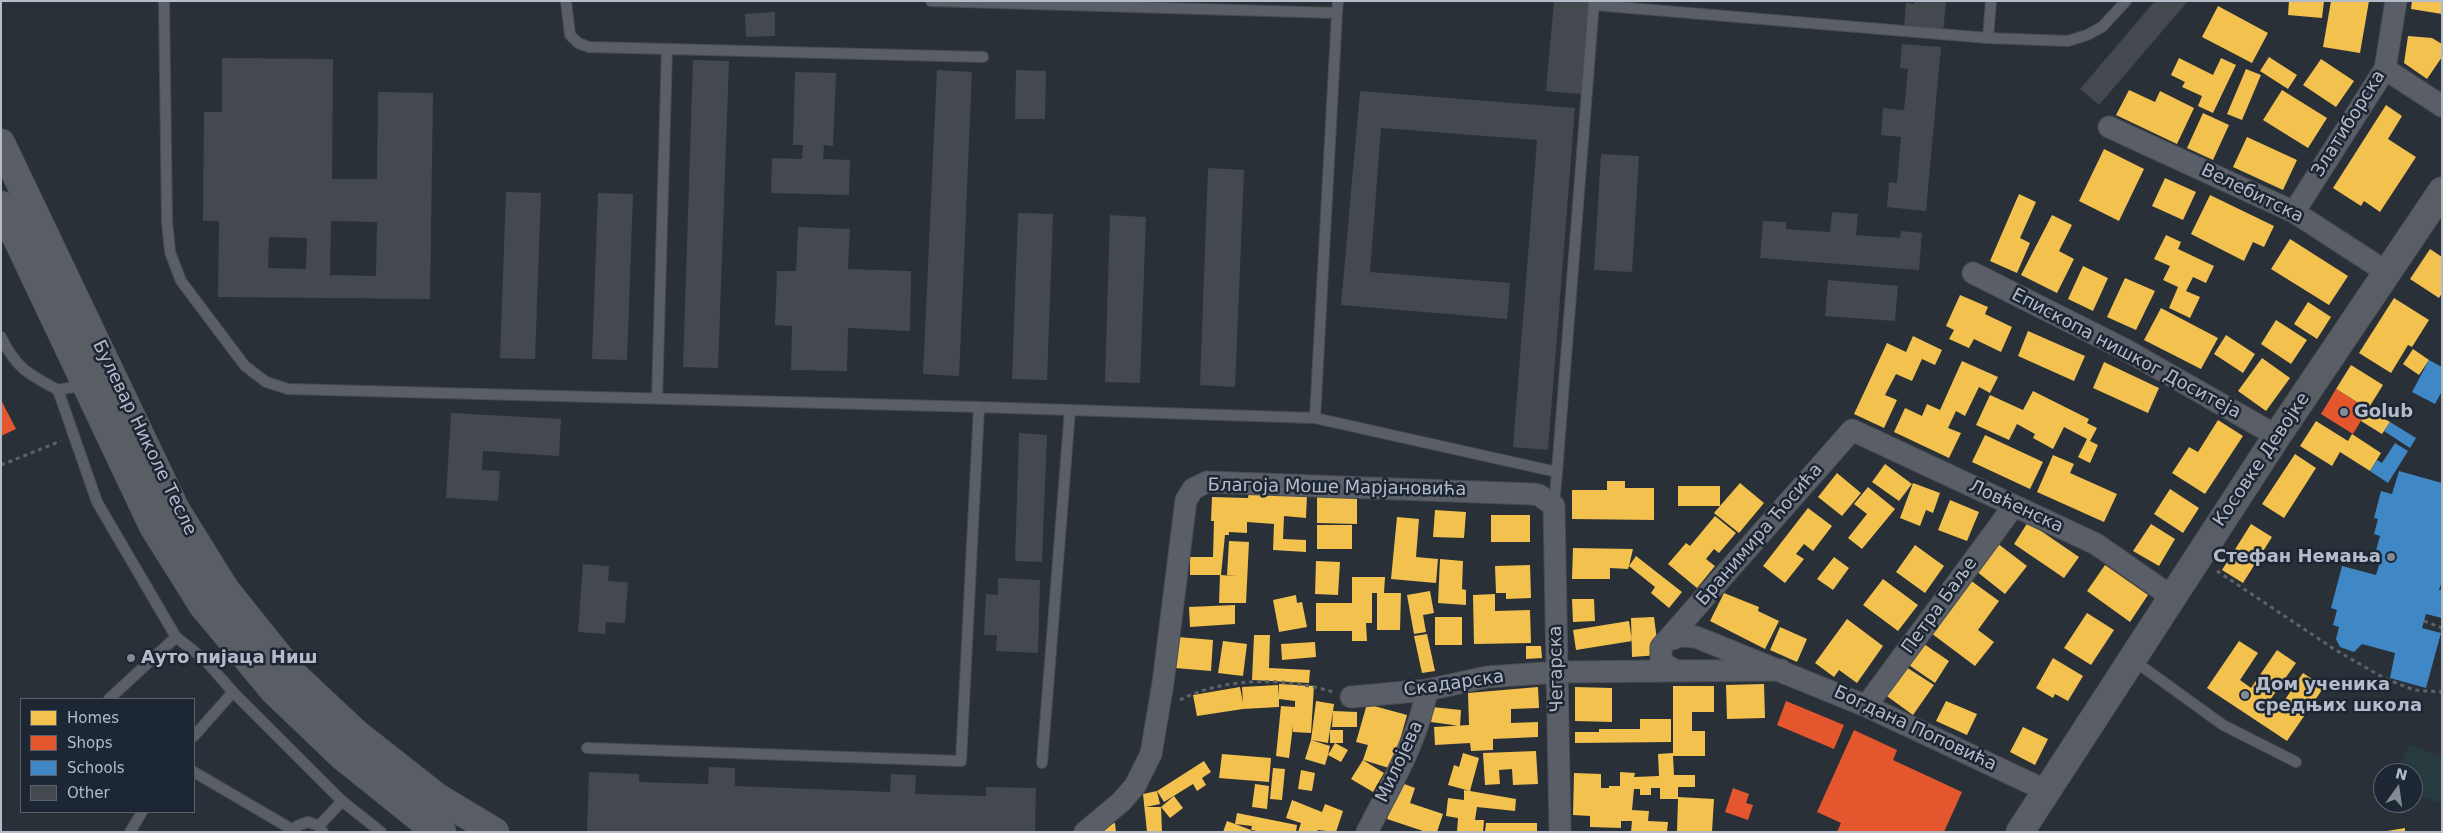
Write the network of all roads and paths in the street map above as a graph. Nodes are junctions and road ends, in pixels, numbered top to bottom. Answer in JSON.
{"nodes":[{"id":1,"x":164,"y":1,"type":"edge"},
{"id":2,"x":566,"y":1,"type":"edge"},
{"id":3,"x":931,"y":1,"type":"edge"},
{"id":4,"x":1338,"y":1,"type":"edge"},
{"id":5,"x":1992,"y":1,"type":"edge"},
{"id":6,"x":2126,"y":1,"type":"edge"},
{"id":7,"x":2396,"y":1,"type":"edge"},
{"id":8,"x":1594,"y":3,"type":"edge"},
{"id":9,"x":1337,"y":13,"type":"junction"},
{"id":10,"x":1988,"y":38,"type":"junction"},
{"id":11,"x":667,"y":49,"type":"junction"},
{"id":12,"x":983,"y":56,"type":"dead end"},
{"id":13,"x":2385,"y":69,"type":"junction"},
{"id":14,"x":2442,"y":106,"type":"edge"},
{"id":15,"x":2109,"y":127,"type":"dead end"},
{"id":16,"x":1,"y":143,"type":"edge"},
{"id":17,"x":2442,"y":191,"type":"edge"},
{"id":18,"x":1,"y":205,"type":"edge"},
{"id":19,"x":2294,"y":212,"type":"junction"},
{"id":20,"x":1973,"y":273,"type":"dead end"},
{"id":21,"x":2388,"y":273,"type":"junction"},
{"id":22,"x":3,"y":343,"type":"edge"},
{"id":23,"x":85,"y":384,"type":"junction"},
{"id":24,"x":58,"y":390,"type":"junction"},
{"id":25,"x":657,"y":399,"type":"junction"},
{"id":26,"x":980,"y":407,"type":"junction"},
{"id":27,"x":1070,"y":410,"type":"junction"},
{"id":28,"x":1315,"y":418,"type":"junction"},
{"id":29,"x":1852,"y":430,"type":"joint"},
{"id":30,"x":73,"y":436,"type":"junction"},
{"id":31,"x":2278,"y":436,"type":"junction"},
{"id":32,"x":1,"y":465,"type":"edge"},
{"id":33,"x":1557,"y":472,"type":"junction"},
{"id":34,"x":1554,"y":506,"type":"junction"},
{"id":35,"x":2013,"y":507,"type":"junction"},
{"id":36,"x":2212,"y":568,"type":"dead end"},
{"id":37,"x":2172,"y":597,"type":"junction"},
{"id":38,"x":2424,"y":621,"type":"dead end"},
{"id":39,"x":2442,"y":628,"type":"edge"},
{"id":40,"x":176,"y":637,"type":"junction"},
{"id":41,"x":1667,"y":641,"type":"junction"},
{"id":42,"x":2133,"y":659,"type":"junction"},
{"id":43,"x":1675,"y":670,"type":"junction"},
{"id":44,"x":1781,"y":670,"type":"junction"},
{"id":45,"x":1558,"y":672,"type":"junction"},
{"id":46,"x":1427,"y":690,"type":"junction"},
{"id":47,"x":233,"y":692,"type":"junction"},
{"id":48,"x":2442,"y":692,"type":"edge"},
{"id":49,"x":1351,"y":697,"type":"joint"},
{"id":50,"x":110,"y":698,"type":"edge"},
{"id":51,"x":1866,"y":706,"type":"junction"},
{"id":52,"x":1160,"y":710,"type":"junction"},
{"id":53,"x":195,"y":735,"type":"edge"},
{"id":54,"x":587,"y":748,"type":"dead end"},
{"id":55,"x":2296,"y":762,"type":"dead end"},
{"id":56,"x":1042,"y":763,"type":"dead end"},
{"id":57,"x":195,"y":773,"type":"edge"},
{"id":58,"x":2047,"y":791,"type":"junction"},
{"id":59,"x":342,"y":801,"type":"junction"},
{"id":60,"x":141,"y":813,"type":"edge"},
{"id":61,"x":321,"y":829,"type":"edge"},
{"id":62,"x":292,"y":831,"type":"edge"},
{"id":63,"x":130,"y":832,"type":"edge"},
{"id":64,"x":381,"y":832,"type":"edge"},
{"id":65,"x":442,"y":832,"type":"edge"},
{"id":66,"x":494,"y":832,"type":"edge"},
{"id":67,"x":1085,"y":832,"type":"edge"},
{"id":68,"x":1367,"y":832,"type":"edge"},
{"id":69,"x":1560,"y":832,"type":"edge"},
{"id":70,"x":2020,"y":832,"type":"edge"}],
"edges":[{"from":1,"to":25,"type":"lane"},
{"from":2,"to":11,"type":"lane"},
{"from":3,"to":9,"type":"lane"},
{"from":4,"to":9,"type":"lane"},
{"from":5,"to":10,"type":"lane"},
{"from":6,"to":10,"type":"lane"},
{"from":7,"to":13,"type":"street","name":"Златиборска"},
{"from":8,"to":10,"type":"lane"},
{"from":8,"to":33,"type":"lane"},
{"from":9,"to":28,"type":"lane"},
{"from":11,"to":12,"type":"lane"},
{"from":11,"to":25,"type":"lane"},
{"from":13,"to":14,"type":"street"},
{"from":13,"to":19,"type":"street","name":"Златиборска"},
{"from":15,"to":19,"type":"street","name":"Велебитска"},
{"from":16,"to":66,"type":"main road","name":"Булевар Николе Тесле"},
{"from":17,"to":21,"type":"main road","name":"Косовке Девојке"},
{"from":18,"to":23,"type":"main road","name":"Булевар Николе Тесле"},
{"from":19,"to":21,"type":"street","name":"Велебитска"},
{"from":20,"to":31,"type":"street","name":"Епископа нишког Доситеја"},
{"from":21,"to":31,"type":"main road","name":"Косовке Девојке"},
{"from":22,"to":24,"type":"lane"},
{"from":23,"to":24,"type":"lane"},
{"from":23,"to":65,"type":"main road","name":"Булевар Николе Тесле"},
{"from":24,"to":30,"type":"lane"},
{"from":25,"to":26,"type":"lane"},
{"from":26,"to":27,"type":"lane"},
{"from":26,"to":54,"type":"lane"},
{"from":27,"to":28,"type":"lane"},
{"from":27,"to":56,"type":"lane"},
{"from":28,"to":33,"type":"lane"},
{"from":29,"to":35,"type":"street","name":"Ловћенска"},
{"from":29,"to":41,"type":"street","name":"Бранимира Ћосића"},
{"from":30,"to":32,"type":"path"},
{"from":30,"to":40,"type":"lane"},
{"from":31,"to":37,"type":"main road","name":"Косовке Девојке"},
{"from":33,"to":34,"type":"lane"},
{"from":34,"to":45,"type":"street","name":"Чегарска"},
{"from":34,"to":52,"type":"street","name":"Благоја Моше Марјановића"},
{"from":35,"to":37,"type":"street","name":"Ловћенска"},
{"from":35,"to":51,"type":"street","name":"Петра Баље"},
{"from":36,"to":48,"type":"path"},
{"from":37,"to":42,"type":"main road","name":"Косовке Девојке"},
{"from":38,"to":39,"type":"path"},
{"from":40,"to":47,"type":"lane"},
{"from":40,"to":50,"type":"lane"},
{"from":41,"to":43,"type":"street"},
{"from":41,"to":44,"type":"street","name":"Богдана Поповића"},
{"from":42,"to":55,"type":"lane"},
{"from":42,"to":58,"type":"main road","name":"Косовке Девојке"},
{"from":43,"to":44,"type":"street","name":"Богдана Поповића"},
{"from":43,"to":45,"type":"street","name":"Богдана Поповића"},
{"from":44,"to":51,"type":"street","name":"Богдана Поповића"},
{"from":45,"to":46,"type":"street","name":"Скадарска"},
{"from":45,"to":69,"type":"street","name":"Чегарска"},
{"from":46,"to":49,"type":"street","name":"Скадарска"},
{"from":46,"to":68,"type":"street","name":"Милојева"},
{"from":47,"to":53,"type":"lane"},
{"from":47,"to":59,"type":"lane"},
{"from":49,"to":52,"type":"path"},
{"from":51,"to":58,"type":"street","name":"Богдана Поповића"},
{"from":52,"to":67,"type":"street"},
{"from":57,"to":62,"type":"lane"},
{"from":58,"to":70,"type":"main road","name":"Косовке Девојке"},
{"from":59,"to":61,"type":"lane"},
{"from":59,"to":64,"type":"lane"},
{"from":60,"to":63,"type":"lane"},
{"from":61,"to":62,"type":"lane"}]}
